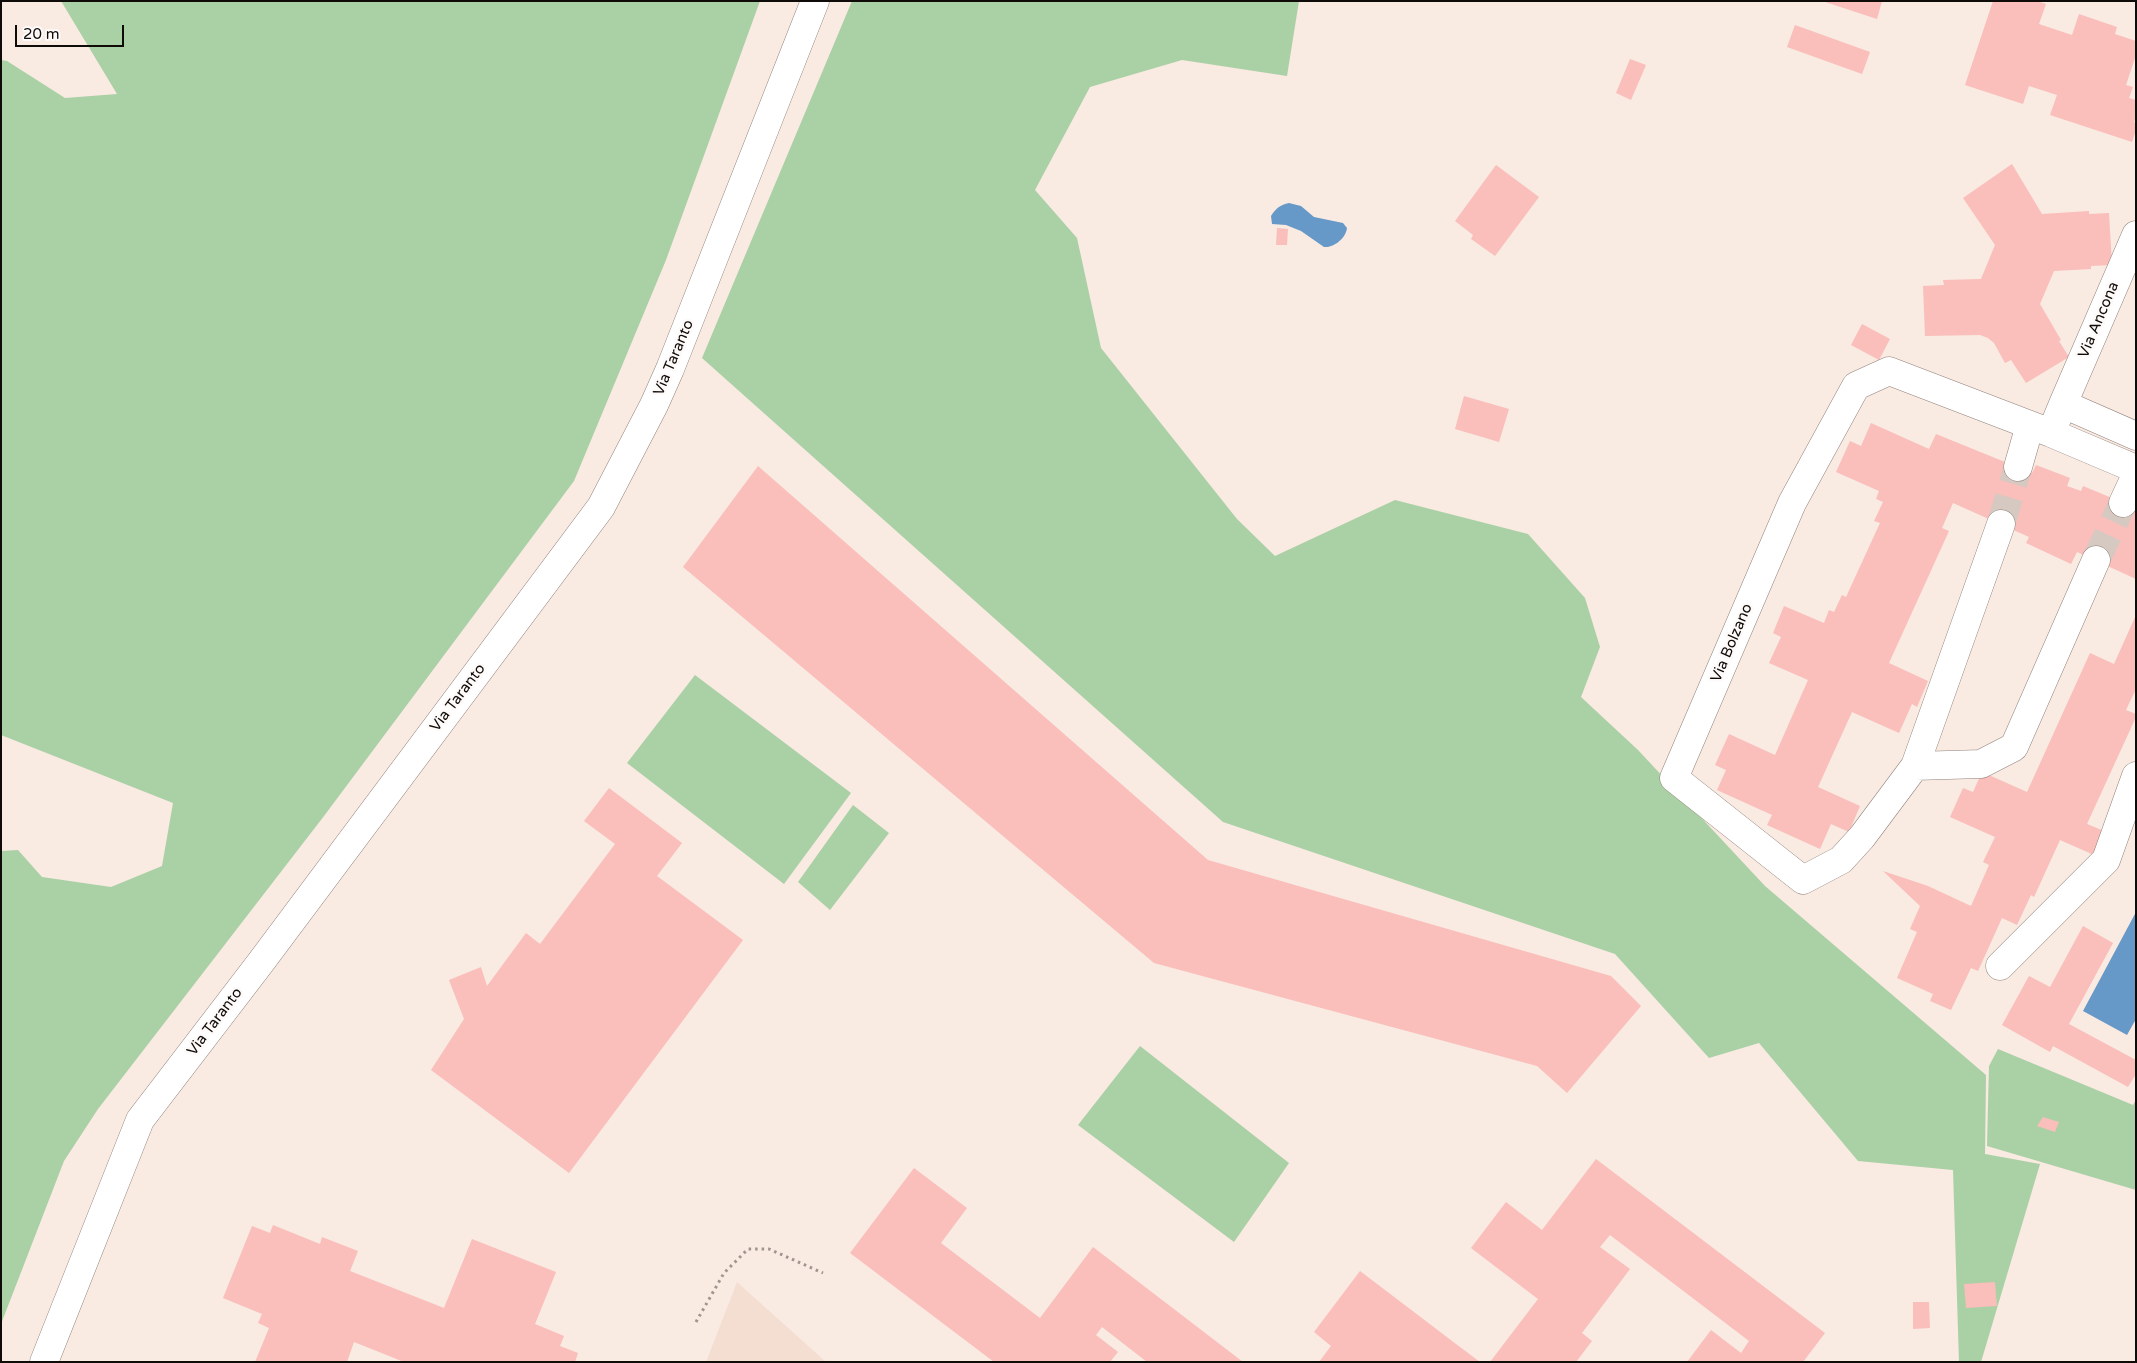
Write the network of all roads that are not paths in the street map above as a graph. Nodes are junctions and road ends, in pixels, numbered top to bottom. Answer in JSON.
{"nodes":[{"id":1,"x":815,"y":1,"type":"edge"},
{"id":2,"x":2136,"y":235,"type":"edge"},
{"id":3,"x":2063,"y":404,"type":"junction"},
{"id":4,"x":2040,"y":429,"type":"junction"},
{"id":5,"x":2136,"y":436,"type":"edge"},
{"id":6,"x":2018,"y":467,"type":"tunnel mouth"},
{"id":7,"x":2136,"y":469,"type":"edge"},
{"id":8,"x":2136,"y":474,"type":"edge"},
{"id":9,"x":2123,"y":503,"type":"tunnel mouth"},
{"id":10,"x":2001,"y":524,"type":"tunnel mouth"},
{"id":11,"x":2096,"y":560,"type":"tunnel mouth"},
{"id":12,"x":1915,"y":766,"type":"junction"},
{"id":13,"x":2136,"y":776,"type":"edge"},
{"id":14,"x":2000,"y":966,"type":"dead end"},
{"id":15,"x":44,"y":1362,"type":"edge"}],
"edges":[{"from":1,"to":15,"type":"street","name":"Via Taranto"},
{"from":2,"to":3,"type":"street","name":"Via Ancona"},
{"from":3,"to":4,"type":"street"},
{"from":3,"to":5,"type":"street"},
{"from":4,"to":6,"type":"street"},
{"from":4,"to":7,"type":"street","name":"Via Bolzano"},
{"from":4,"to":12,"type":"street","name":"Via Bolzano"},
{"from":8,"to":9,"type":"street"},
{"from":10,"to":12,"type":"street","name":"Via Bolzano"},
{"from":11,"to":12,"type":"street"},
{"from":13,"to":14,"type":"street"}]}
